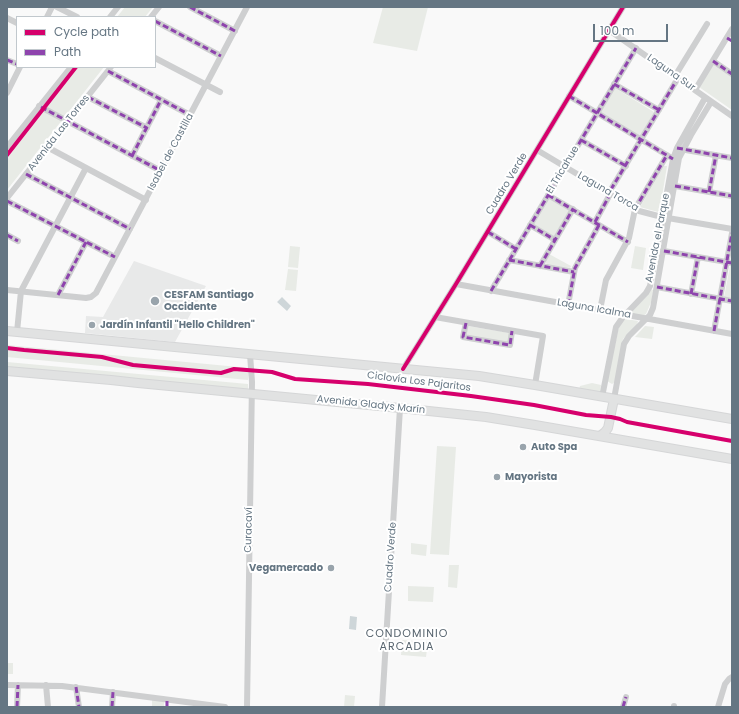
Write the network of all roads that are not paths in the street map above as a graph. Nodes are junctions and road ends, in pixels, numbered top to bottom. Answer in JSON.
{"nodes":[{"id":1,"x":52,"y":7,"type":"edge"},
{"id":2,"x":58,"y":7,"type":"edge"},
{"id":3,"x":118,"y":7,"type":"edge"},
{"id":4,"x":159,"y":7,"type":"edge"},
{"id":5,"x":190,"y":7,"type":"edge"},
{"id":6,"x":247,"y":7,"type":"edge"},
{"id":7,"x":623,"y":7,"type":"edge"},
{"id":8,"x":48,"y":16,"type":"edge"},
{"id":9,"x":75,"y":16,"type":"edge"},
{"id":10,"x":111,"y":16,"type":"edge"},
{"id":11,"x":152,"y":16,"type":"edge"},
{"id":12,"x":7,"y":18,"type":"edge"},
{"id":13,"x":16,"y":22,"type":"edge"},
{"id":14,"x":156,"y":22,"type":"edge"},
{"id":15,"x":707,"y":24,"type":"dead end"},
{"id":16,"x":732,"y":29,"type":"edge"},
{"id":17,"x":609,"y":30,"type":"junction"},
{"id":18,"x":235,"y":31,"type":"junction"},
{"id":19,"x":729,"y":39,"type":"edge"},
{"id":20,"x":636,"y":48,"type":"junction"},
{"id":21,"x":221,"y":56,"type":"junction"},
{"id":22,"x":156,"y":59,"type":"edge"},
{"id":23,"x":713,"y":61,"type":"junction"},
{"id":24,"x":20,"y":68,"type":"edge"},
{"id":25,"x":70,"y":68,"type":"edge"},
{"id":26,"x":109,"y":69,"type":"edge"},
{"id":27,"x":732,"y":74,"type":"edge"},
{"id":28,"x":676,"y":77,"type":"junction"},
{"id":29,"x":614,"y":84,"type":"junction"},
{"id":30,"x":206,"y":85,"type":"junction"},
{"id":31,"x":695,"y":90,"type":"junction"},
{"id":32,"x":220,"y":92,"type":"dead end"},
{"id":33,"x":7,"y":93,"type":"edge"},
{"id":34,"x":88,"y":96,"type":"junction"},
{"id":35,"x":569,"y":96,"type":"junction"},
{"id":36,"x":705,"y":98,"type":"junction"},
{"id":37,"x":161,"y":100,"type":"junction"},
{"id":38,"x":711,"y":102,"type":"junction"},
{"id":39,"x":39,"y":106,"type":"junction"},
{"id":40,"x":659,"y":110,"type":"junction"},
{"id":41,"x":597,"y":113,"type":"junction"},
{"id":42,"x":190,"y":115,"type":"junction"},
{"id":43,"x":732,"y":116,"type":"edge"},
{"id":44,"x":67,"y":122,"type":"junction"},
{"id":45,"x":147,"y":128,"type":"junction"},
{"id":46,"x":581,"y":140,"type":"junction"},
{"id":47,"x":641,"y":140,"type":"junction"},
{"id":48,"x":7,"y":147,"type":"edge"},
{"id":49,"x":47,"y":147,"type":"junction"},
{"id":50,"x":680,"y":149,"type":"junction"},
{"id":51,"x":537,"y":150,"type":"junction"},
{"id":52,"x":716,"y":155,"type":"junction"},
{"id":53,"x":132,"y":156,"type":"junction"},
{"id":54,"x":670,"y":157,"type":"junction"},
{"id":55,"x":732,"y":158,"type":"edge"},
{"id":56,"x":626,"y":166,"type":"junction"},
{"id":57,"x":565,"y":167,"type":"junction"},
{"id":58,"x":86,"y":168,"type":"junction"},
{"id":59,"x":161,"y":171,"type":"junction"},
{"id":60,"x":26,"y":174,"type":"junction"},
{"id":61,"x":675,"y":186,"type":"junction"},
{"id":62,"x":709,"y":192,"type":"junction"},
{"id":63,"x":548,"y":194,"type":"junction"},
{"id":64,"x":610,"y":194,"type":"junction"},
{"id":65,"x":732,"y":196,"type":"edge"},
{"id":66,"x":70,"y":198,"type":"junction"},
{"id":67,"x":7,"y":200,"type":"edge"},
{"id":68,"x":146,"y":200,"type":"junction"},
{"id":69,"x":635,"y":209,"type":"junction"},
{"id":70,"x":573,"y":210,"type":"junction"},
{"id":71,"x":662,"y":217,"type":"junction"},
{"id":72,"x":670,"y":218,"type":"junction"},
{"id":73,"x":597,"y":224,"type":"junction"},
{"id":74,"x":530,"y":225,"type":"junction"},
{"id":75,"x":56,"y":226,"type":"junction"},
{"id":76,"x":130,"y":229,"type":"junction"},
{"id":77,"x":732,"y":229,"type":"edge"},
{"id":78,"x":488,"y":232,"type":"junction"},
{"id":79,"x":732,"y":233,"type":"edge"},
{"id":80,"x":8,"y":238,"type":"edge"},
{"id":81,"x":555,"y":240,"type":"junction"},
{"id":82,"x":18,"y":241,"type":"dead end"},
{"id":83,"x":86,"y":242,"type":"junction"},
{"id":84,"x":628,"y":242,"type":"junction"},
{"id":85,"x":516,"y":249,"type":"junction"},
{"id":86,"x":664,"y":251,"type":"junction"},
{"id":87,"x":115,"y":257,"type":"junction"},
{"id":88,"x":698,"y":257,"type":"junction"},
{"id":89,"x":509,"y":260,"type":"junction"},
{"id":90,"x":729,"y":263,"type":"edge"},
{"id":91,"x":540,"y":266,"type":"junction"},
{"id":92,"x":574,"y":272,"type":"junction"},
{"id":93,"x":456,"y":284,"type":"junction"},
{"id":94,"x":657,"y":287,"type":"junction"},
{"id":95,"x":7,"y":290,"type":"edge"},
{"id":96,"x":21,"y":291,"type":"junction"},
{"id":97,"x":491,"y":291,"type":"junction"},
{"id":98,"x":691,"y":294,"type":"junction"},
{"id":99,"x":58,"y":295,"type":"junction"},
{"id":100,"x":720,"y":299,"type":"junction"},
{"id":101,"x":732,"y":301,"type":"edge"},
{"id":102,"x":568,"y":305,"type":"junction"},
{"id":103,"x":600,"y":310,"type":"junction"},
{"id":104,"x":625,"y":315,"type":"junction"},
{"id":105,"x":435,"y":317,"type":"junction"},
{"id":106,"x":646,"y":319,"type":"junction"},
{"id":107,"x":466,"y":323,"type":"junction"},
{"id":108,"x":7,"y":331,"type":"edge"},
{"id":109,"x":512,"y":331,"type":"junction"},
{"id":110,"x":714,"y":331,"type":"junction"},
{"id":111,"x":18,"y":332,"type":"junction"},
{"id":112,"x":732,"y":334,"type":"edge"},
{"id":113,"x":250,"y":354,"type":"junction"},
{"id":114,"x":403,"y":368,"type":"junction"},
{"id":115,"x":7,"y":371,"type":"edge"},
{"id":116,"x":535,"y":385,"type":"junction"},
{"id":117,"x":251,"y":394,"type":"junction"},
{"id":118,"x":602,"y":397,"type":"junction"},
{"id":119,"x":614,"y":399,"type":"junction"},
{"id":120,"x":400,"y":408,"type":"junction"},
{"id":121,"x":732,"y":419,"type":"edge"},
{"id":122,"x":600,"y":436,"type":"junction"},
{"id":123,"x":732,"y":459,"type":"edge"},
{"id":124,"x":732,"y":677,"type":"edge"},
{"id":125,"x":7,"y":684,"type":"edge"},
{"id":126,"x":18,"y":685,"type":"junction"},
{"id":127,"x":46,"y":685,"type":"junction"},
{"id":128,"x":76,"y":687,"type":"junction"},
{"id":129,"x":113,"y":692,"type":"junction"},
{"id":130,"x":626,"y":697,"type":"dead end"},
{"id":131,"x":168,"y":699,"type":"junction"},
{"id":132,"x":201,"y":705,"type":"edge"},
{"id":133,"x":17,"y":707,"type":"edge"},
{"id":134,"x":48,"y":707,"type":"edge"},
{"id":135,"x":79,"y":707,"type":"edge"},
{"id":136,"x":112,"y":707,"type":"edge"},
{"id":137,"x":167,"y":707,"type":"edge"},
{"id":138,"x":225,"y":707,"type":"edge"},
{"id":139,"x":247,"y":707,"type":"edge"},
{"id":140,"x":382,"y":707,"type":"edge"},
{"id":141,"x":623,"y":707,"type":"edge"},
{"id":142,"x":718,"y":707,"type":"edge"}],
"edges":[{"from":1,"to":8,"type":"street"},
{"from":2,"to":9,"type":"street"},
{"from":3,"to":10,"type":"street"},
{"from":4,"to":11,"type":"street"},
{"from":5,"to":18,"type":"street"},
{"from":6,"to":18,"type":"street","name":"Isabel de Castilla"},
{"from":7,"to":17,"type":"street","name":"Cuadro Verde"},
{"from":12,"to":13,"type":"street"},
{"from":14,"to":21,"type":"street"},
{"from":15,"to":28,"type":"street"},
{"from":16,"to":19,"type":"street"},
{"from":17,"to":20,"type":"street","name":"Laguna Sur"},
{"from":17,"to":35,"type":"street","name":"Cuadro Verde"},
{"from":18,"to":21,"type":"street","name":"Isabel de Castilla"},
{"from":19,"to":23,"type":"street"},
{"from":20,"to":28,"type":"street","name":"Laguna Sur"},
{"from":20,"to":29,"type":"street","name":"El Tricahue"},
{"from":21,"to":30,"type":"street","name":"Isabel de Castilla"},
{"from":22,"to":30,"type":"street"},
{"from":23,"to":27,"type":"street"},
{"from":23,"to":31,"type":"street"},
{"from":24,"to":33,"type":"street"},
{"from":25,"to":39,"type":"street"},
{"from":26,"to":34,"type":"street","name":"Avenida Las Torres"},
{"from":26,"to":37,"type":"street"},
{"from":28,"to":31,"type":"street","name":"Laguna Sur"},
{"from":28,"to":40,"type":"street"},
{"from":29,"to":40,"type":"street"},
{"from":29,"to":41,"type":"street","name":"El Tricahue"},
{"from":30,"to":32,"type":"street"},
{"from":30,"to":42,"type":"street","name":"Isabel de Castilla"},
{"from":31,"to":36,"type":"street","name":"Laguna Sur"},
{"from":34,"to":44,"type":"street","name":"Avenida Las Torres"},
{"from":34,"to":45,"type":"street"},
{"from":35,"to":41,"type":"street"},
{"from":35,"to":51,"type":"street","name":"Cuadro Verde"},
{"from":36,"to":38,"type":"street","name":"Laguna Sur"},
{"from":36,"to":50,"type":"street","name":"Avenida el Parque"},
{"from":37,"to":42,"type":"street"},
{"from":37,"to":45,"type":"street"},
{"from":38,"to":43,"type":"street","name":"Laguna Sur"},
{"from":38,"to":50,"type":"street","name":"Avenida el Parque"},
{"from":39,"to":44,"type":"street"},
{"from":39,"to":48,"type":"street"},
{"from":40,"to":47,"type":"street"},
{"from":41,"to":46,"type":"street","name":"El Tricahue"},
{"from":41,"to":47,"type":"street"},
{"from":42,"to":59,"type":"street","name":"Isabel de Castilla"},
{"from":44,"to":49,"type":"street","name":"Avenida Las Torres"},
{"from":44,"to":53,"type":"street"},
{"from":45,"to":53,"type":"street"},
{"from":46,"to":56,"type":"street"},
{"from":46,"to":57,"type":"street","name":"El Tricahue"},
{"from":47,"to":54,"type":"street"},
{"from":47,"to":56,"type":"street"},
{"from":49,"to":58,"type":"street"},
{"from":49,"to":60,"type":"street","name":"Avenida Las Torres"},
{"from":50,"to":52,"type":"street"},
{"from":50,"to":54,"type":"street","name":"Avenida el Parque"},
{"from":50,"to":61,"type":"street","name":"Avenida el Parque"},
{"from":51,"to":57,"type":"street","name":"Laguna Torca"},
{"from":51,"to":78,"type":"street","name":"Cuadro Verde"},
{"from":52,"to":55,"type":"street"},
{"from":52,"to":62,"type":"street"},
{"from":53,"to":59,"type":"street"},
{"from":54,"to":69,"type":"street"},
{"from":54,"to":71,"type":"street","name":"Avenida el Parque"},
{"from":56,"to":64,"type":"street"},
{"from":57,"to":63,"type":"street","name":"El Tricahue"},
{"from":57,"to":64,"type":"street","name":"Laguna Torca"},
{"from":58,"to":66,"type":"street"},
{"from":58,"to":68,"type":"street"},
{"from":59,"to":68,"type":"street","name":"Isabel de Castilla"},
{"from":60,"to":66,"type":"street"},
{"from":60,"to":67,"type":"street","name":"Avenida Las Torres"},
{"from":61,"to":62,"type":"street"},
{"from":61,"to":72,"type":"street","name":"Avenida el Parque"},
{"from":62,"to":65,"type":"street"},
{"from":63,"to":70,"type":"street"},
{"from":63,"to":74,"type":"street","name":"El Tricahue"},
{"from":64,"to":69,"type":"street","name":"Laguna Torca"},
{"from":64,"to":73,"type":"street"},
{"from":66,"to":75,"type":"street"},
{"from":66,"to":76,"type":"street"},
{"from":67,"to":75,"type":"street"},
{"from":68,"to":76,"type":"street","name":"Isabel de Castilla"},
{"from":69,"to":71,"type":"street","name":"Laguna Torca"},
{"from":69,"to":84,"type":"street"},
{"from":70,"to":73,"type":"street"},
{"from":70,"to":81,"type":"street"},
{"from":71,"to":72,"type":"street","name":"Laguna Torca"},
{"from":71,"to":104,"type":"street","name":"Avenida el Parque"},
{"from":72,"to":77,"type":"street","name":"Laguna Torca"},
{"from":72,"to":86,"type":"street","name":"Avenida el Parque"},
{"from":73,"to":84,"type":"street"},
{"from":73,"to":92,"type":"street"},
{"from":74,"to":81,"type":"street"},
{"from":74,"to":85,"type":"street","name":"El Tricahue"},
{"from":75,"to":83,"type":"street"},
{"from":75,"to":96,"type":"street"},
{"from":76,"to":87,"type":"street","name":"Isabel de Castilla"},
{"from":78,"to":85,"type":"street"},
{"from":78,"to":93,"type":"street","name":"Cuadro Verde"},
{"from":79,"to":90,"type":"street"},
{"from":80,"to":82,"type":"street"},
{"from":81,"to":91,"type":"street"},
{"from":83,"to":87,"type":"street"},
{"from":83,"to":99,"type":"street"},
{"from":84,"to":103,"type":"street"},
{"from":85,"to":89,"type":"street","name":"El Tricahue"},
{"from":86,"to":88,"type":"street"},
{"from":86,"to":94,"type":"street","name":"Avenida el Parque"},
{"from":87,"to":99,"type":"street","name":"Isabel de Castilla"},
{"from":88,"to":90,"type":"street"},
{"from":88,"to":98,"type":"street"},
{"from":89,"to":91,"type":"street"},
{"from":89,"to":97,"type":"street","name":"El Tricahue"},
{"from":90,"to":100,"type":"street"},
{"from":91,"to":92,"type":"street"},
{"from":92,"to":102,"type":"street"},
{"from":93,"to":97,"type":"street","name":"Laguna Icalma"},
{"from":93,"to":105,"type":"street","name":"Cuadro Verde"},
{"from":94,"to":98,"type":"street"},
{"from":94,"to":106,"type":"street","name":"Avenida el Parque"},
{"from":95,"to":96,"type":"street"},
{"from":96,"to":99,"type":"street"},
{"from":96,"to":111,"type":"street"},
{"from":97,"to":102,"type":"street","name":"Laguna Icalma"},
{"from":98,"to":100,"type":"street"},
{"from":100,"to":101,"type":"street"},
{"from":100,"to":110,"type":"street"},
{"from":102,"to":103,"type":"street","name":"Laguna Icalma"},
{"from":103,"to":104,"type":"street","name":"Laguna Icalma"},
{"from":104,"to":106,"type":"street","name":"Laguna Icalma"},
{"from":104,"to":118,"type":"street","name":"Avenida el Parque"},
{"from":105,"to":107,"type":"street"},
{"from":105,"to":114,"type":"street","name":"Cuadro Verde"},
{"from":106,"to":110,"type":"street","name":"Laguna Icalma"},
{"from":106,"to":119,"type":"street","name":"Avenida el Parque"},
{"from":107,"to":109,"type":"street"},
{"from":107,"to":109,"type":"street"},
{"from":108,"to":111,"type":"main road"},
{"from":109,"to":116,"type":"street"},
{"from":110,"to":112,"type":"street","name":"Laguna Icalma"},
{"from":111,"to":113,"type":"main road"},
{"from":113,"to":114,"type":"main road"},
{"from":113,"to":117,"type":"street","name":"Curacaví"},
{"from":114,"to":116,"type":"main road"},
{"from":115,"to":117,"type":"main road","name":"Avenida Gladys Marín"},
{"from":116,"to":118,"type":"main road"},
{"from":117,"to":120,"type":"main road","name":"Avenida Gladys Marín"},
{"from":117,"to":139,"type":"street","name":"Curacaví"},
{"from":118,"to":119,"type":"main road"},
{"from":119,"to":121,"type":"main road"},
{"from":119,"to":122,"type":"main road"},
{"from":120,"to":122,"type":"main road","name":"Avenida Gladys Marín"},
{"from":120,"to":140,"type":"street","name":"Cuadro Verde"},
{"from":122,"to":123,"type":"main road","name":"Avenida Gladys Marín"},
{"from":124,"to":142,"type":"street"},
{"from":125,"to":126,"type":"street"},
{"from":126,"to":127,"type":"street"},
{"from":126,"to":133,"type":"street"},
{"from":127,"to":128,"type":"street"},
{"from":127,"to":134,"type":"street"},
{"from":128,"to":129,"type":"street"},
{"from":128,"to":135,"type":"street"},
{"from":129,"to":131,"type":"street"},
{"from":129,"to":136,"type":"street"},
{"from":130,"to":141,"type":"street"},
{"from":131,"to":132,"type":"street"},
{"from":131,"to":137,"type":"street"},
{"from":132,"to":138,"type":"street"}]}
